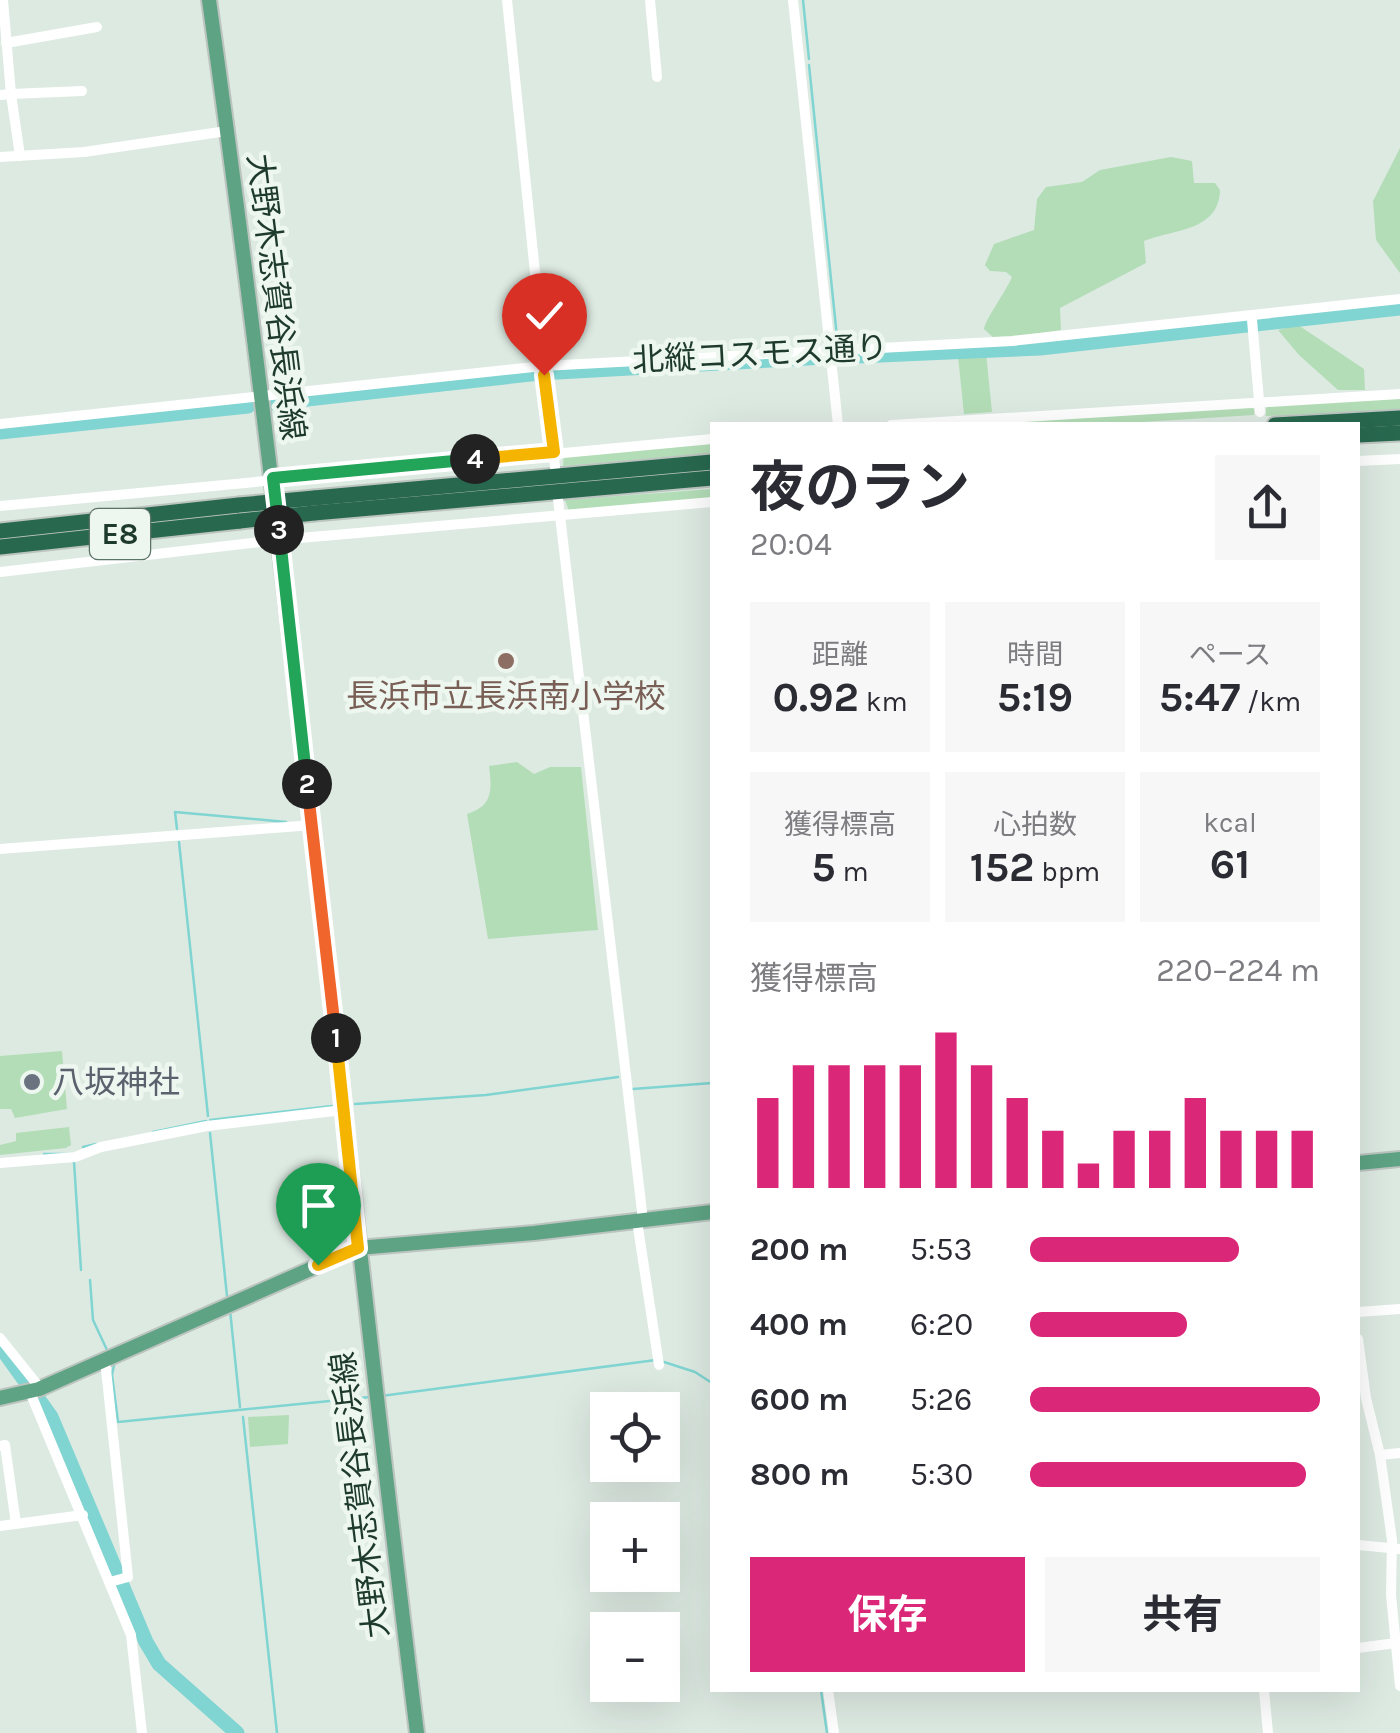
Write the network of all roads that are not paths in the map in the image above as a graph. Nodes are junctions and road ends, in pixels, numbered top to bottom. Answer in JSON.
{"nodes":[{"id":1,"x":3,"y":0,"type":"edge"},
{"id":2,"x":209,"y":0,"type":"edge"},
{"id":3,"x":507,"y":0,"type":"edge"},
{"id":4,"x":650,"y":0,"type":"edge"},
{"id":5,"x":794,"y":0,"type":"edge"},
{"id":6,"x":97,"y":27,"type":"dead end"},
{"id":7,"x":4,"y":36,"type":"edge"},
{"id":8,"x":657,"y":77,"type":"dead end"},
{"id":9,"x":82,"y":91,"type":"dead end"},
{"id":10,"x":6,"y":94,"type":"edge"},
{"id":11,"x":228,"y":131,"type":"junction"},
{"id":12,"x":20,"y":156,"type":"junction"},
{"id":13,"x":0,"y":157,"type":"edge"},
{"id":14,"x":1400,"y":300,"type":"edge"},
{"id":15,"x":1252,"y":324,"type":"dead end"},
{"id":16,"x":835,"y":349,"type":"junction"},
{"id":17,"x":543,"y":370,"type":"junction"},
{"id":18,"x":1400,"y":394,"type":"edge"},
{"id":19,"x":259,"y":396,"type":"junction"},
{"id":20,"x":1260,"y":407,"type":"junction"},
{"id":21,"x":1400,"y":418,"type":"edge"},
{"id":22,"x":838,"y":422,"type":"edge"},
{"id":23,"x":952,"y":422,"type":"edge"},
{"id":24,"x":1329,"y":422,"type":"edge"},
{"id":25,"x":0,"y":424,"type":"edge"},
{"id":26,"x":1400,"y":433,"type":"edge"},
{"id":27,"x":1360,"y":435,"type":"edge"},
{"id":28,"x":710,"y":439,"type":"edge"},
{"id":29,"x":554,"y":452,"type":"junction"},
{"id":30,"x":1400,"y":459,"type":"edge"},
{"id":31,"x":1360,"y":461,"type":"edge"},
{"id":32,"x":710,"y":462,"type":"edge"},
{"id":33,"x":555,"y":467,"type":"dead end"},
{"id":34,"x":273,"y":478,"type":"junction"},
{"id":35,"x":710,"y":478,"type":"edge"},
{"id":36,"x":558,"y":499,"type":"dead end"},
{"id":37,"x":710,"y":502,"type":"edge"},
{"id":38,"x":314,"y":505,"type":"junction"},
{"id":39,"x":0,"y":506,"type":"edge"},
{"id":40,"x":240,"y":513,"type":"junction"},
{"id":41,"x":560,"y":515,"type":"junction"},
{"id":42,"x":0,"y":531,"type":"edge"},
{"id":43,"x":280,"y":540,"type":"junction"},
{"id":44,"x":0,"y":547,"type":"edge"},
{"id":45,"x":0,"y":572,"type":"edge"},
{"id":46,"x":313,"y":824,"type":"junction"},
{"id":47,"x":0,"y":849,"type":"edge"},
{"id":48,"x":344,"y":1110,"type":"junction"},
{"id":49,"x":1400,"y":1160,"type":"edge"},
{"id":50,"x":0,"y":1163,"type":"edge"},
{"id":51,"x":1360,"y":1163,"type":"edge"},
{"id":52,"x":710,"y":1212,"type":"edge"},
{"id":53,"x":640,"y":1220,"type":"junction"},
{"id":54,"x":358,"y":1248,"type":"junction"},
{"id":55,"x":1400,"y":1308,"type":"edge"},
{"id":56,"x":1360,"y":1312,"type":"edge"},
{"id":57,"x":0,"y":1338,"type":"edge"},
{"id":58,"x":1360,"y":1353,"type":"edge"},
{"id":59,"x":110,"y":1357,"type":"junction"},
{"id":60,"x":658,"y":1360,"type":"dead end"},
{"id":61,"x":36,"y":1390,"type":"junction"},
{"id":62,"x":0,"y":1398,"type":"edge"},
{"id":63,"x":0,"y":1446,"type":"edge"},
{"id":64,"x":1400,"y":1453,"type":"edge"},
{"id":65,"x":1380,"y":1455,"type":"junction"},
{"id":66,"x":83,"y":1515,"type":"junction"},
{"id":67,"x":16,"y":1524,"type":"junction"},
{"id":68,"x":0,"y":1526,"type":"edge"},
{"id":69,"x":1360,"y":1544,"type":"edge"},
{"id":70,"x":1394,"y":1546,"type":"edge"},
{"id":71,"x":110,"y":1582,"type":"junction"},
{"id":72,"x":1397,"y":1644,"type":"edge"},
{"id":73,"x":1360,"y":1648,"type":"edge"},
{"id":74,"x":1400,"y":1686,"type":"edge"},
{"id":75,"x":828,"y":1692,"type":"edge"},
{"id":76,"x":1264,"y":1692,"type":"edge"},
{"id":77,"x":142,"y":1733,"type":"edge"},
{"id":78,"x":417,"y":1733,"type":"edge"},
{"id":79,"x":834,"y":1733,"type":"edge"},
{"id":80,"x":1268,"y":1733,"type":"edge"}],
"edges":[{"from":1,"to":7,"type":"street"},
{"from":2,"to":11,"type":"main road","name":"大野木志賀谷長浜線"},
{"from":3,"to":17,"type":"street"},
{"from":4,"to":8,"type":"street"},
{"from":5,"to":16,"type":"street"},
{"from":6,"to":7,"type":"street"},
{"from":7,"to":10,"type":"street"},
{"from":9,"to":10,"type":"street"},
{"from":10,"to":12,"type":"street"},
{"from":11,"to":12,"type":"street"},
{"from":11,"to":19,"type":"main road","name":"大野木志賀谷長浜線"},
{"from":12,"to":13,"type":"street"},
{"from":14,"to":16,"type":"street","name":"北縦コスモス通り"},
{"from":15,"to":20,"type":"street"},
{"from":16,"to":17,"type":"street","name":"北縦コスモス通り"},
{"from":16,"to":22,"type":"street"},
{"from":17,"to":19,"type":"street","name":"北縦コスモス通り"},
{"from":17,"to":29,"type":"street"},
{"from":18,"to":20,"type":"street"},
{"from":19,"to":25,"type":"street","name":"北縦コスモス通り"},
{"from":19,"to":34,"type":"main road","name":"大野木志賀谷長浜線"},
{"from":20,"to":23,"type":"street"},
{"from":21,"to":24,"type":"highway"},
{"from":26,"to":27,"type":"highway"},
{"from":28,"to":29,"type":"street"},
{"from":29,"to":33,"type":"street"},
{"from":29,"to":34,"type":"street"},
{"from":30,"to":31,"type":"street"},
{"from":32,"to":38,"type":"highway","number":"E8"},
{"from":34,"to":39,"type":"street"},
{"from":34,"to":43,"type":"main road","name":"大野木志賀谷長浜線"},
{"from":35,"to":38,"type":"highway","number":"E8"},
{"from":36,"to":41,"type":"street"},
{"from":37,"to":41,"type":"street"},
{"from":38,"to":40,"type":"highway","number":"E8","bridge":true},
{"from":40,"to":42,"type":"highway","number":"E8"},
{"from":40,"to":44,"type":"highway","number":"E8"},
{"from":41,"to":43,"type":"street"},
{"from":41,"to":53,"type":"street"},
{"from":43,"to":45,"type":"street"},
{"from":43,"to":46,"type":"main road","name":"大野木志賀谷長浜線"},
{"from":46,"to":47,"type":"street"},
{"from":46,"to":48,"type":"main road","name":"大野木志賀谷長浜線"},
{"from":48,"to":50,"type":"street"},
{"from":48,"to":54,"type":"main road","name":"大野木志賀谷長浜線"},
{"from":49,"to":51,"type":"main road"},
{"from":52,"to":53,"type":"main road"},
{"from":53,"to":54,"type":"main road"},
{"from":53,"to":60,"type":"street"},
{"from":54,"to":59,"type":"main road"},
{"from":54,"to":78,"type":"main road","name":"大野木志賀谷長浜線"},
{"from":55,"to":56,"type":"street"},
{"from":57,"to":61,"type":"street"},
{"from":58,"to":65,"type":"street"},
{"from":59,"to":61,"type":"main road"},
{"from":59,"to":71,"type":"street"},
{"from":61,"to":62,"type":"main road"},
{"from":61,"to":66,"type":"street"},
{"from":63,"to":67,"type":"street"},
{"from":64,"to":65,"type":"street"},
{"from":65,"to":70,"type":"street"},
{"from":66,"to":67,"type":"street"},
{"from":66,"to":71,"type":"street"},
{"from":67,"to":68,"type":"street"},
{"from":69,"to":70,"type":"street"},
{"from":70,"to":72,"type":"street"},
{"from":71,"to":77,"type":"street"},
{"from":72,"to":73,"type":"street"},
{"from":72,"to":74,"type":"street"},
{"from":75,"to":79,"type":"street"},
{"from":76,"to":80,"type":"street"}]}
